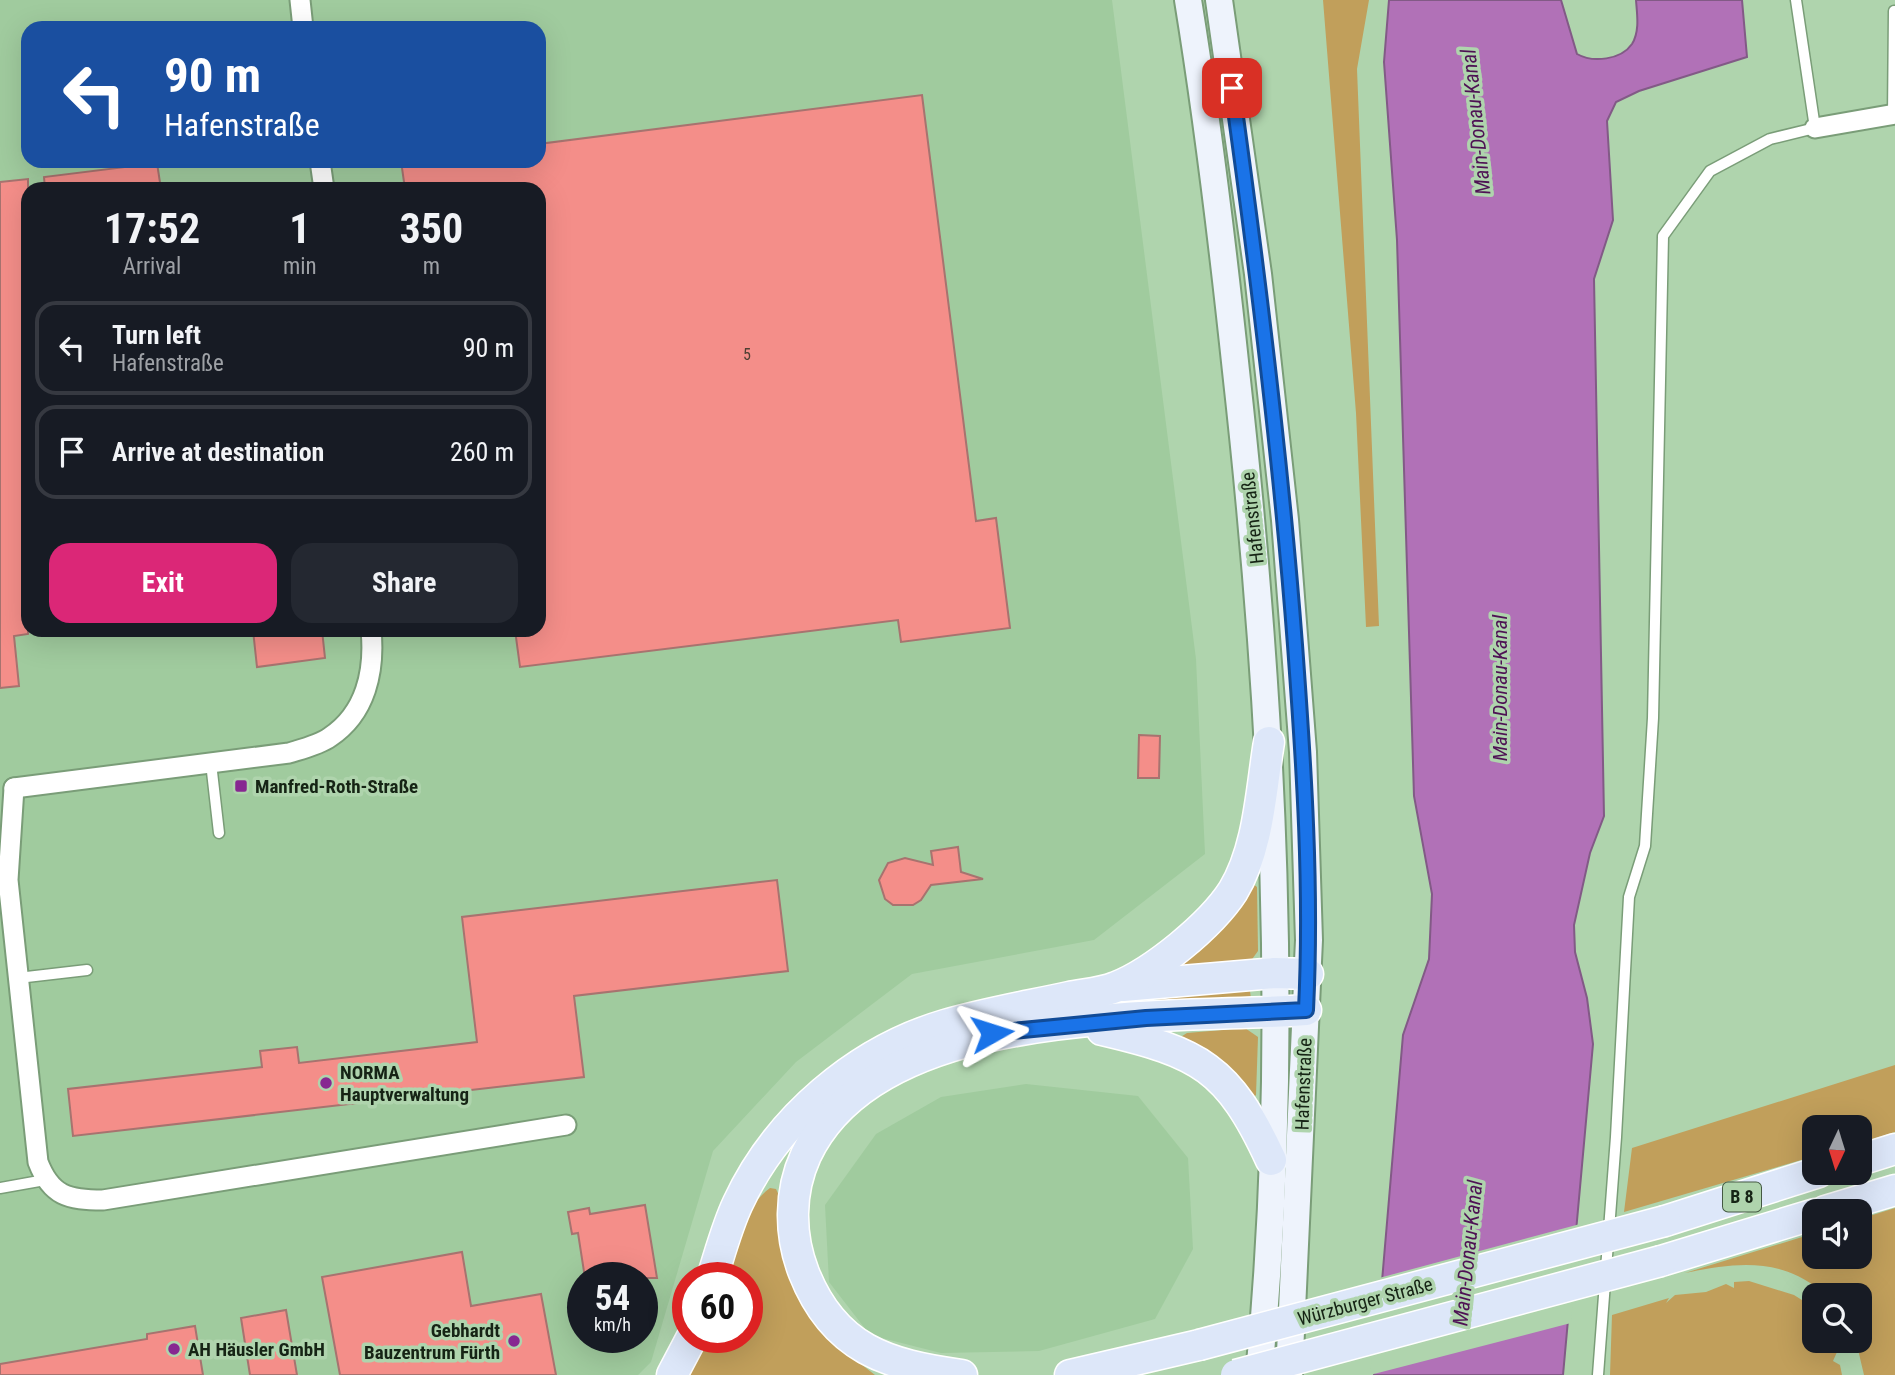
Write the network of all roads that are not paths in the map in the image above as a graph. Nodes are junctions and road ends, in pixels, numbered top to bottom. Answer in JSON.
{"nodes":[{"id":1,"x":300,"y":0,"type":"edge"},
{"id":2,"x":1188,"y":0,"type":"edge"},
{"id":3,"x":1219,"y":0,"type":"edge"},
{"id":4,"x":1796,"y":0,"type":"edge"},
{"id":5,"x":1894,"y":11,"type":"edge"},
{"id":6,"x":302,"y":21,"type":"edge"},
{"id":7,"x":1894,"y":114,"type":"edge"},
{"id":8,"x":1815,"y":128,"type":"junction"},
{"id":9,"x":371,"y":637,"type":"edge"},
{"id":10,"x":1269,"y":743,"type":"junction"},
{"id":11,"x":211,"y":763,"type":"junction"},
{"id":12,"x":7,"y":783,"type":"edge"},
{"id":13,"x":219,"y":833,"type":"dead end"},
{"id":14,"x":87,"y":970,"type":"dead end"},
{"id":15,"x":1275,"y":973,"type":"junction"},
{"id":16,"x":1308,"y":974,"type":"junction"},
{"id":17,"x":18,"y":978,"type":"junction"},
{"id":18,"x":1115,"y":987,"type":"junction"},
{"id":19,"x":1306,"y":1010,"type":"junction"},
{"id":20,"x":1275,"y":1012,"type":"junction"},
{"id":21,"x":1078,"y":1024,"type":"junction"},
{"id":22,"x":566,"y":1125,"type":"dead end"},
{"id":23,"x":1895,"y":1149,"type":"edge"},
{"id":24,"x":1872,"y":1156,"type":"edge"},
{"id":25,"x":1271,"y":1160,"type":"junction"},
{"id":26,"x":1802,"y":1177,"type":"edge"},
{"id":27,"x":45,"y":1180,"type":"junction"},
{"id":28,"x":0,"y":1188,"type":"edge"},
{"id":29,"x":1895,"y":1190,"type":"edge"},
{"id":30,"x":1865,"y":1199,"type":"edge"},
{"id":31,"x":1802,"y":1218,"type":"edge"},
{"id":32,"x":717,"y":1262,"type":"edge"},
{"id":33,"x":684,"y":1353,"type":"edge"},
{"id":34,"x":672,"y":1375,"type":"edge"},
{"id":35,"x":962,"y":1375,"type":"edge"},
{"id":36,"x":1070,"y":1375,"type":"edge"},
{"id":37,"x":1236,"y":1375,"type":"edge"},
{"id":38,"x":1259,"y":1375,"type":"edge"},
{"id":39,"x":1289,"y":1375,"type":"edge"},
{"id":40,"x":1598,"y":1375,"type":"edge"}],
"edges":[{"from":1,"to":6,"type":"street"},
{"from":2,"to":10,"type":"main road","name":"Hafenstraße"},
{"from":3,"to":16,"type":"main road","name":"Hafenstraße"},
{"from":4,"to":8,"type":"lane"},
{"from":5,"to":7,"type":"lane"},
{"from":7,"to":8,"type":"street"},
{"from":8,"to":40,"type":"lane"},
{"from":9,"to":11,"type":"street"},
{"from":10,"to":15,"type":"main road","name":"Hafenstraße"},
{"from":10,"to":18,"type":"main road"},
{"from":11,"to":12,"type":"street"},
{"from":11,"to":13,"type":"lane"},
{"from":12,"to":17,"type":"street"},
{"from":14,"to":17,"type":"lane"},
{"from":15,"to":16,"type":"main road"},
{"from":15,"to":18,"type":"main road"},
{"from":15,"to":20,"type":"main road","name":"Hafenstraße"},
{"from":16,"to":19,"type":"main road","name":"Hafenstraße"},
{"from":17,"to":27,"type":"street"},
{"from":18,"to":32,"type":"main road"},
{"from":19,"to":20,"type":"main road"},
{"from":19,"to":39,"type":"main road","name":"Hafenstraße"},
{"from":20,"to":21,"type":"main road"},
{"from":20,"to":25,"type":"main road","name":"Hafenstraße"},
{"from":21,"to":25,"type":"main road"},
{"from":21,"to":35,"type":"main road"},
{"from":22,"to":27,"type":"street"},
{"from":23,"to":24,"type":"main road"},
{"from":25,"to":38,"type":"main road","name":"Hafenstraße"},
{"from":26,"to":36,"type":"main road","name":"Würzburger Straße","number":"B 8","bridge":true},
{"from":27,"to":28,"type":"lane"},
{"from":29,"to":30,"type":"main road"},
{"from":31,"to":37,"type":"main road","name":"Würzburger Straße","number":"B 8","bridge":true},
{"from":33,"to":34,"type":"main road"}]}
